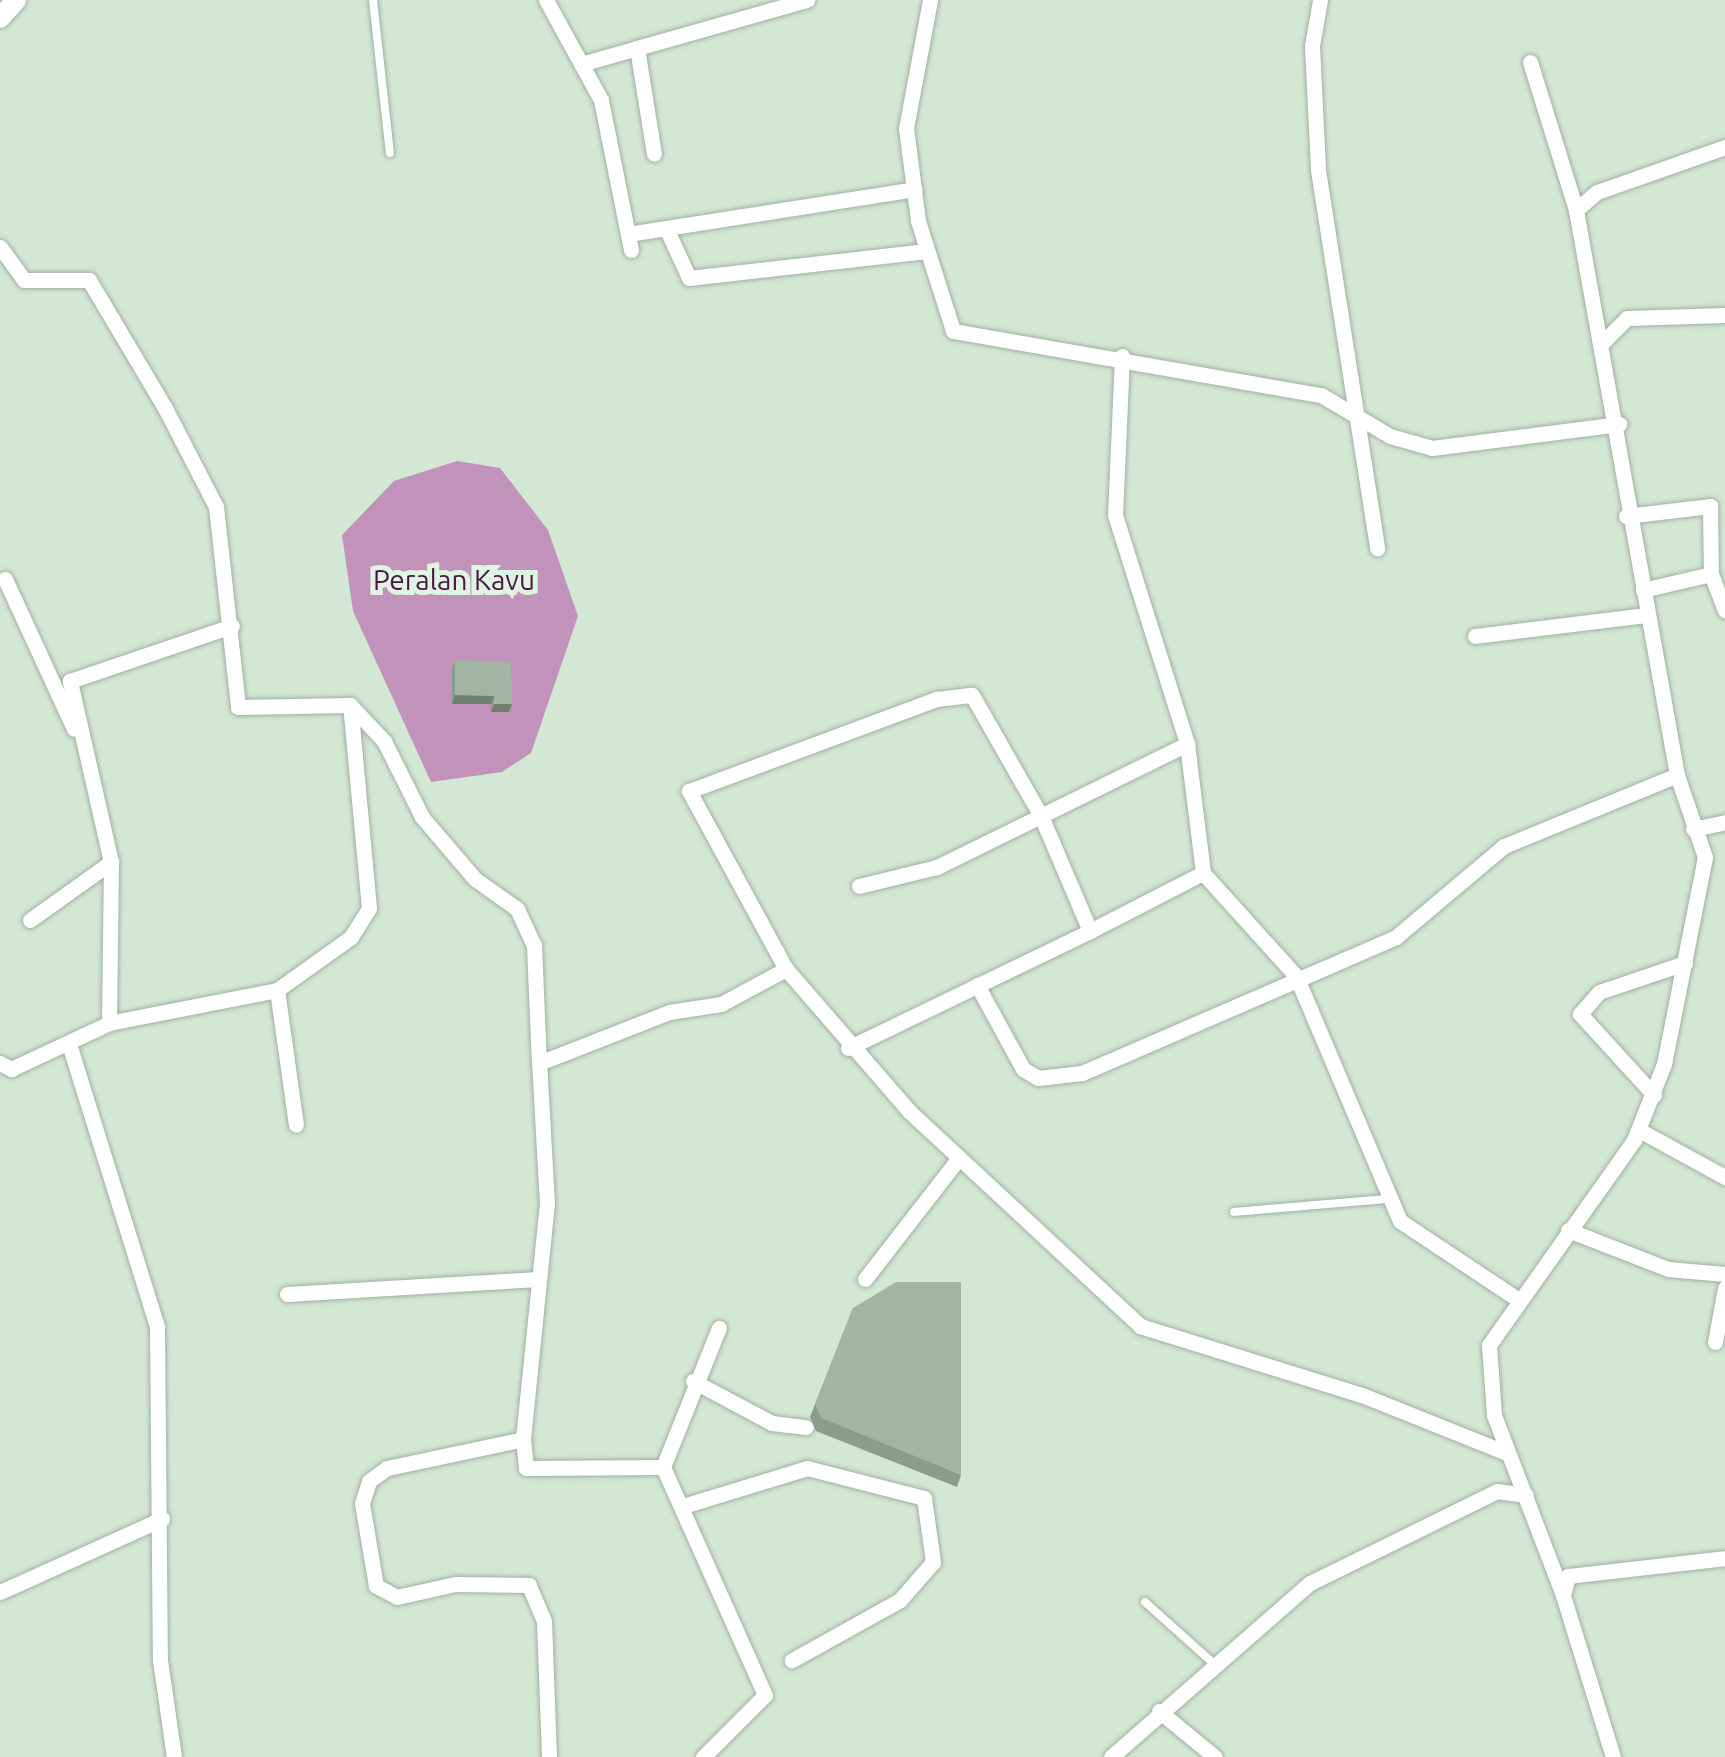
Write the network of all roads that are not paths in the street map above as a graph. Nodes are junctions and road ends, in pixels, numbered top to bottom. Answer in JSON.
{"nodes":[{"id":1,"x":16,"y":0,"type":"edge"},
{"id":2,"x":373,"y":0,"type":"edge"},
{"id":3,"x":546,"y":0,"type":"edge"},
{"id":4,"x":807,"y":0,"type":"edge"},
{"id":5,"x":930,"y":0,"type":"edge"},
{"id":6,"x":1320,"y":0,"type":"edge"},
{"id":7,"x":0,"y":18,"type":"edge"},
{"id":8,"x":636,"y":48,"type":"junction"},
{"id":9,"x":1530,"y":62,"type":"dead end"},
{"id":10,"x":581,"y":64,"type":"junction"},
{"id":11,"x":1725,"y":148,"type":"edge"},
{"id":12,"x":390,"y":153,"type":"dead end"},
{"id":13,"x":654,"y":154,"type":"dead end"},
{"id":14,"x":914,"y":190,"type":"junction"},
{"id":15,"x":1576,"y":210,"type":"junction"},
{"id":16,"x":666,"y":228,"type":"junction"},
{"id":17,"x":0,"y":247,"type":"edge"},
{"id":18,"x":926,"y":251,"type":"junction"},
{"id":19,"x":1725,"y":315,"type":"edge"},
{"id":20,"x":1602,"y":343,"type":"junction"},
{"id":21,"x":1122,"y":356,"type":"junction"},
{"id":22,"x":1353,"y":415,"type":"junction"},
{"id":23,"x":1620,"y":424,"type":"junction"},
{"id":24,"x":1626,"y":516,"type":"junction"},
{"id":25,"x":1377,"y":548,"type":"dead end"},
{"id":26,"x":1711,"y":574,"type":"junction"},
{"id":27,"x":5,"y":580,"type":"dead end"},
{"id":28,"x":1643,"y":590,"type":"junction"},
{"id":29,"x":1725,"y":610,"type":"edge"},
{"id":30,"x":1646,"y":614,"type":"junction"},
{"id":31,"x":232,"y":626,"type":"junction"},
{"id":32,"x":1475,"y":636,"type":"dead end"},
{"id":33,"x":350,"y":705,"type":"junction"},
{"id":34,"x":1187,"y":744,"type":"junction"},
{"id":35,"x":82,"y":746,"type":"junction"},
{"id":36,"x":1677,"y":775,"type":"junction"},
{"id":37,"x":1041,"y":816,"type":"junction"},
{"id":38,"x":1725,"y":822,"type":"edge"},
{"id":39,"x":1693,"y":829,"type":"junction"},
{"id":40,"x":111,"y":862,"type":"junction"},
{"id":41,"x":1203,"y":873,"type":"junction"},
{"id":42,"x":859,"y":886,"type":"dead end"},
{"id":43,"x":30,"y":920,"type":"dead end"},
{"id":44,"x":1090,"y":930,"type":"junction"},
{"id":45,"x":1685,"y":963,"type":"junction"},
{"id":46,"x":786,"y":969,"type":"junction"},
{"id":47,"x":1296,"y":976,"type":"junction"},
{"id":48,"x":977,"y":984,"type":"junction"},
{"id":49,"x":277,"y":990,"type":"junction"},
{"id":50,"x":109,"y":1024,"type":"junction"},
{"id":51,"x":68,"y":1044,"type":"junction"},
{"id":52,"x":848,"y":1048,"type":"junction"},
{"id":53,"x":539,"y":1063,"type":"junction"},
{"id":54,"x":0,"y":1064,"type":"edge"},
{"id":55,"x":1654,"y":1095,"type":"junction"},
{"id":56,"x":296,"y":1125,"type":"dead end"},
{"id":57,"x":1639,"y":1130,"type":"junction"},
{"id":58,"x":959,"y":1158,"type":"junction"},
{"id":59,"x":1725,"y":1177,"type":"edge"},
{"id":60,"x":1385,"y":1200,"type":"junction"},
{"id":61,"x":1234,"y":1212,"type":"dead end"},
{"id":62,"x":1568,"y":1230,"type":"junction"},
{"id":63,"x":1725,"y":1274,"type":"edge"},
{"id":64,"x":865,"y":1278,"type":"dead end"},
{"id":65,"x":539,"y":1279,"type":"junction"},
{"id":66,"x":1725,"y":1288,"type":"edge"},
{"id":67,"x":287,"y":1294,"type":"dead end"},
{"id":68,"x":1516,"y":1298,"type":"junction"},
{"id":69,"x":719,"y":1328,"type":"dead end"},
{"id":70,"x":1716,"y":1342,"type":"dead end"},
{"id":71,"x":693,"y":1381,"type":"junction"},
{"id":72,"x":806,"y":1427,"type":"dead end"},
{"id":73,"x":524,"y":1440,"type":"junction"},
{"id":74,"x":1507,"y":1453,"type":"junction"},
{"id":75,"x":664,"y":1467,"type":"junction"},
{"id":76,"x":1526,"y":1495,"type":"junction"},
{"id":77,"x":684,"y":1506,"type":"junction"},
{"id":78,"x":162,"y":1519,"type":"junction"},
{"id":79,"x":1725,"y":1558,"type":"edge"},
{"id":80,"x":0,"y":1592,"type":"edge"},
{"id":81,"x":1562,"y":1595,"type":"junction"},
{"id":82,"x":1145,"y":1602,"type":"dead end"},
{"id":83,"x":792,"y":1660,"type":"dead end"},
{"id":84,"x":1213,"y":1662,"type":"junction"},
{"id":85,"x":1159,"y":1712,"type":"junction"},
{"id":86,"x":174,"y":1757,"type":"edge"},
{"id":87,"x":550,"y":1757,"type":"edge"},
{"id":88,"x":704,"y":1757,"type":"edge"},
{"id":89,"x":1111,"y":1757,"type":"edge"},
{"id":90,"x":1216,"y":1757,"type":"edge"},
{"id":91,"x":1613,"y":1757,"type":"edge"}],
"edges":[{"from":1,"to":7,"type":"street"},
{"from":2,"to":12,"type":"lane"},
{"from":3,"to":10,"type":"street"},
{"from":4,"to":8,"type":"street"},
{"from":5,"to":14,"type":"street"},
{"from":6,"to":22,"type":"street"},
{"from":8,"to":10,"type":"street"},
{"from":8,"to":13,"type":"street"},
{"from":9,"to":15,"type":"street"},
{"from":10,"to":16,"type":"street"},
{"from":11,"to":15,"type":"street"},
{"from":14,"to":16,"type":"street"},
{"from":14,"to":18,"type":"street"},
{"from":15,"to":20,"type":"street"},
{"from":16,"to":18,"type":"street"},
{"from":17,"to":31,"type":"street"},
{"from":18,"to":21,"type":"street"},
{"from":19,"to":20,"type":"street"},
{"from":20,"to":23,"type":"street"},
{"from":21,"to":22,"type":"street"},
{"from":21,"to":34,"type":"street"},
{"from":22,"to":23,"type":"street"},
{"from":22,"to":25,"type":"street"},
{"from":23,"to":24,"type":"street"},
{"from":24,"to":26,"type":"street"},
{"from":24,"to":28,"type":"street"},
{"from":26,"to":28,"type":"street"},
{"from":26,"to":29,"type":"street"},
{"from":27,"to":35,"type":"street"},
{"from":28,"to":30,"type":"street"},
{"from":30,"to":32,"type":"street"},
{"from":30,"to":36,"type":"street"},
{"from":31,"to":33,"type":"street"},
{"from":31,"to":35,"type":"street"},
{"from":33,"to":49,"type":"street"},
{"from":33,"to":53,"type":"street"},
{"from":34,"to":37,"type":"street"},
{"from":34,"to":41,"type":"street"},
{"from":35,"to":40,"type":"street"},
{"from":36,"to":39,"type":"street"},
{"from":36,"to":47,"type":"street"},
{"from":37,"to":42,"type":"street"},
{"from":37,"to":44,"type":"street"},
{"from":37,"to":46,"type":"street"},
{"from":38,"to":39,"type":"street"},
{"from":39,"to":45,"type":"street"},
{"from":40,"to":43,"type":"street"},
{"from":40,"to":50,"type":"street"},
{"from":41,"to":44,"type":"street"},
{"from":41,"to":47,"type":"street"},
{"from":44,"to":48,"type":"street"},
{"from":45,"to":55,"type":"street"},
{"from":45,"to":55,"type":"street"},
{"from":46,"to":52,"type":"street"},
{"from":46,"to":53,"type":"street"},
{"from":47,"to":48,"type":"street"},
{"from":47,"to":60,"type":"street"},
{"from":48,"to":52,"type":"street"},
{"from":49,"to":50,"type":"street"},
{"from":49,"to":56,"type":"street"},
{"from":50,"to":51,"type":"street"},
{"from":51,"to":54,"type":"street"},
{"from":51,"to":78,"type":"street"},
{"from":52,"to":58,"type":"street"},
{"from":53,"to":65,"type":"street"},
{"from":55,"to":57,"type":"street"},
{"from":57,"to":59,"type":"street"},
{"from":57,"to":62,"type":"street"},
{"from":58,"to":64,"type":"street"},
{"from":58,"to":74,"type":"street"},
{"from":60,"to":61,"type":"lane"},
{"from":60,"to":68,"type":"street"},
{"from":62,"to":63,"type":"street"},
{"from":62,"to":68,"type":"street"},
{"from":65,"to":67,"type":"street"},
{"from":65,"to":73,"type":"street"},
{"from":66,"to":70,"type":"street"},
{"from":68,"to":74,"type":"street"},
{"from":69,"to":71,"type":"street"},
{"from":71,"to":72,"type":"street"},
{"from":71,"to":75,"type":"street"},
{"from":73,"to":75,"type":"street"},
{"from":73,"to":87,"type":"street"},
{"from":74,"to":76,"type":"street"},
{"from":75,"to":77,"type":"street"},
{"from":76,"to":81,"type":"street"},
{"from":76,"to":84,"type":"street"},
{"from":77,"to":83,"type":"street"},
{"from":77,"to":88,"type":"street"},
{"from":78,"to":80,"type":"street"},
{"from":78,"to":86,"type":"street"},
{"from":79,"to":81,"type":"street"},
{"from":81,"to":91,"type":"street"},
{"from":82,"to":84,"type":"lane"},
{"from":84,"to":85,"type":"street"},
{"from":85,"to":89,"type":"street"},
{"from":85,"to":90,"type":"street"}]}
